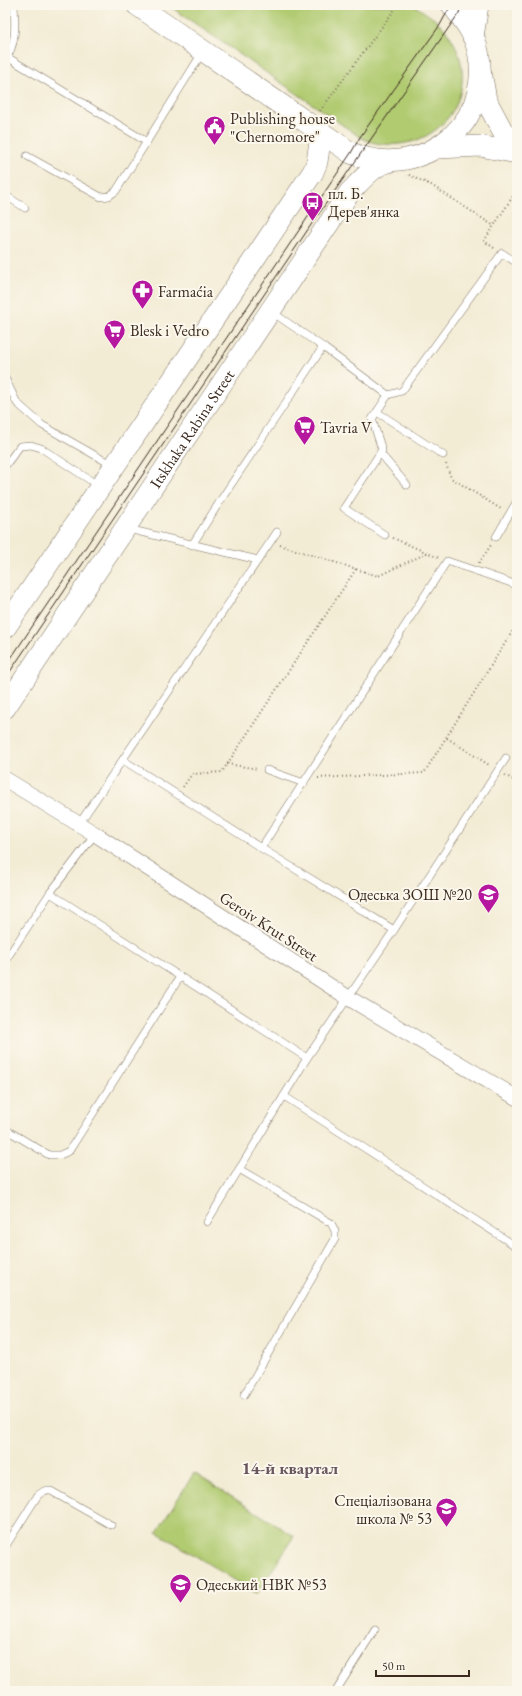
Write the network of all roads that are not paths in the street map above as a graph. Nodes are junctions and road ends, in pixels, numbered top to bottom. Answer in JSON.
{"nodes":[{"id":1,"x":14,"y":5,"type":"edge"},
{"id":2,"x":137,"y":5,"type":"edge"},
{"id":3,"x":452,"y":5,"type":"edge"},
{"id":4,"x":478,"y":5,"type":"edge"},
{"id":5,"x":473,"y":37,"type":"junction"},
{"id":6,"x":203,"y":51,"type":"junction"},
{"id":7,"x":6,"y":58,"type":"edge"},
{"id":8,"x":480,"y":63,"type":"junction"},
{"id":9,"x":321,"y":134,"type":"junction"},
{"id":10,"x":147,"y":142,"type":"junction"},
{"id":11,"x":438,"y":148,"type":"junction"},
{"id":12,"x":517,"y":149,"type":"edge"},
{"id":13,"x":517,"y":153,"type":"edge"},
{"id":14,"x":27,"y":156,"type":"dead end"},
{"id":15,"x":387,"y":162,"type":"junction"},
{"id":16,"x":5,"y":195,"type":"edge"},
{"id":17,"x":25,"y":208,"type":"dead end"},
{"id":18,"x":517,"y":263,"type":"edge"},
{"id":19,"x":270,"y":311,"type":"junction"},
{"id":20,"x":324,"y":347,"type":"junction"},
{"id":21,"x":5,"y":378,"type":"edge"},
{"id":22,"x":388,"y":395,"type":"junction"},
{"id":23,"x":377,"y":412,"type":"junction"},
{"id":24,"x":380,"y":453,"type":"junction"},
{"id":25,"x":443,"y":456,"type":"road end"},
{"id":26,"x":5,"y":466,"type":"edge"},
{"id":27,"x":113,"y":466,"type":"junction"},
{"id":28,"x":407,"y":485,"type":"dead end"},
{"id":29,"x":100,"y":486,"type":"junction"},
{"id":30,"x":517,"y":502,"type":"edge"},
{"id":31,"x":124,"y":528,"type":"junction"},
{"id":32,"x":277,"y":532,"type":"dead end"},
{"id":33,"x":385,"y":534,"type":"road end"},
{"id":34,"x":496,"y":537,"type":"road end"},
{"id":35,"x":192,"y":545,"type":"junction"},
{"id":36,"x":258,"y":560,"type":"junction"},
{"id":37,"x":517,"y":585,"type":"edge"},
{"id":38,"x":5,"y":628,"type":"edge"},
{"id":39,"x":5,"y":708,"type":"edge"},
{"id":40,"x":506,"y":758,"type":"dead end"},
{"id":41,"x":123,"y":760,"type":"junction"},
{"id":42,"x":267,"y":770,"type":"road end"},
{"id":43,"x":5,"y":779,"type":"edge"},
{"id":44,"x":306,"y":780,"type":"junction"},
{"id":45,"x":79,"y":824,"type":"junction"},
{"id":46,"x":95,"y":834,"type":"junction"},
{"id":47,"x":261,"y":848,"type":"junction"},
{"id":48,"x":50,"y":893,"type":"junction"},
{"id":49,"x":394,"y":930,"type":"junction"},
{"id":50,"x":5,"y":961,"type":"edge"},
{"id":51,"x":180,"y":977,"type":"junction"},
{"id":52,"x":347,"y":997,"type":"junction"},
{"id":53,"x":307,"y":1058,"type":"junction"},
{"id":54,"x":284,"y":1096,"type":"junction"},
{"id":55,"x":517,"y":1098,"type":"edge"},
{"id":56,"x":5,"y":1129,"type":"edge"},
{"id":57,"x":239,"y":1169,"type":"junction"},
{"id":58,"x":207,"y":1222,"type":"dead end"},
{"id":59,"x":517,"y":1247,"type":"edge"},
{"id":60,"x":244,"y":1395,"type":"dead end"},
{"id":61,"x":111,"y":1526,"type":"dead end"},
{"id":62,"x":5,"y":1547,"type":"edge"},
{"id":63,"x":375,"y":1629,"type":"dead end"},
{"id":64,"x":336,"y":1691,"type":"edge"}],
"edges":[{"from":1,"to":7,"type":"lane"},
{"from":2,"to":6,"type":"main road"},
{"from":3,"to":5,"type":"main road"},
{"from":4,"to":5,"type":"main road"},
{"from":5,"to":8,"type":"main road"},
{"from":6,"to":9,"type":"main road"},
{"from":6,"to":10,"type":"lane"},
{"from":7,"to":10,"type":"lane"},
{"from":8,"to":11,"type":"main road"},
{"from":8,"to":12,"type":"main road"},
{"from":9,"to":15,"type":"main road"},
{"from":9,"to":27,"type":"main road"},
{"from":10,"to":14,"type":"lane"},
{"from":11,"to":13,"type":"main road"},
{"from":11,"to":15,"type":"main road"},
{"from":15,"to":19,"type":"main road","name":"Itskhaka Rabina Street"},
{"from":16,"to":17,"type":"lane"},
{"from":18,"to":22,"type":"lane"},
{"from":19,"to":20,"type":"lane"},
{"from":19,"to":31,"type":"main road","name":"Itskhaka Rabina Street"},
{"from":20,"to":22,"type":"lane"},
{"from":20,"to":35,"type":"lane"},
{"from":21,"to":27,"type":"lane"},
{"from":22,"to":23,"type":"lane"},
{"from":23,"to":24,"type":"lane"},
{"from":23,"to":25,"type":"lane"},
{"from":24,"to":28,"type":"lane"},
{"from":24,"to":33,"type":"lane"},
{"from":26,"to":29,"type":"lane"},
{"from":27,"to":29,"type":"main road"},
{"from":29,"to":38,"type":"main road"},
{"from":30,"to":34,"type":"lane"},
{"from":31,"to":35,"type":"lane"},
{"from":31,"to":39,"type":"main road","name":"Itskhaka Rabina Street"},
{"from":32,"to":36,"type":"lane"},
{"from":35,"to":36,"type":"lane"},
{"from":36,"to":41,"type":"lane"},
{"from":37,"to":44,"type":"lane"},
{"from":40,"to":49,"type":"lane"},
{"from":41,"to":45,"type":"lane"},
{"from":41,"to":47,"type":"lane"},
{"from":42,"to":44,"type":"lane"},
{"from":43,"to":45,"type":"street","name":"Geroiv Krut Street"},
{"from":44,"to":47,"type":"lane"},
{"from":45,"to":46,"type":"street","name":"Geroiv Krut Street"},
{"from":46,"to":48,"type":"lane"},
{"from":46,"to":52,"type":"street","name":"Geroiv Krut Street"},
{"from":47,"to":49,"type":"lane"},
{"from":48,"to":50,"type":"lane"},
{"from":48,"to":51,"type":"lane"},
{"from":49,"to":52,"type":"lane"},
{"from":51,"to":53,"type":"lane"},
{"from":51,"to":56,"type":"lane"},
{"from":52,"to":53,"type":"lane"},
{"from":52,"to":55,"type":"street","name":"Geroiv Krut Street"},
{"from":53,"to":54,"type":"lane"},
{"from":54,"to":57,"type":"lane"},
{"from":54,"to":59,"type":"lane"},
{"from":57,"to":58,"type":"lane"},
{"from":57,"to":60,"type":"lane"},
{"from":61,"to":62,"type":"lane"},
{"from":63,"to":64,"type":"lane"}]}
